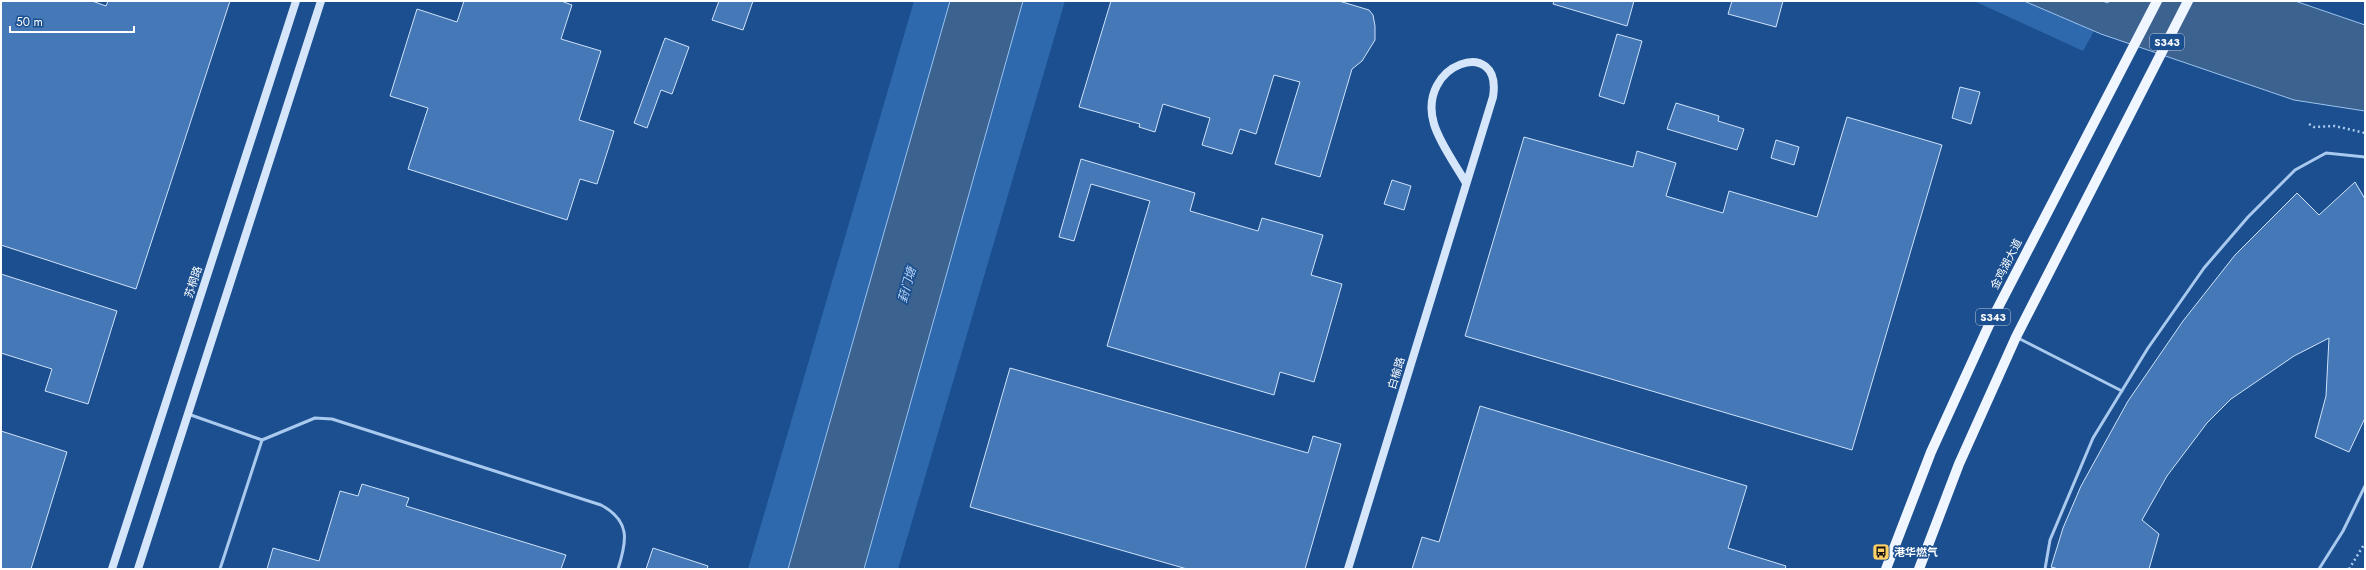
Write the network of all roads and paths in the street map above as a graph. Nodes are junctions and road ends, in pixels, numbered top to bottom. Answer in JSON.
{"nodes":[{"id":1,"x":296,"y":1,"type":"edge"},
{"id":2,"x":321,"y":1,"type":"edge"},
{"id":3,"x":2157,"y":1,"type":"edge"},
{"id":4,"x":2188,"y":1,"type":"edge"},
{"id":5,"x":2309,"y":124,"type":"dead end"},
{"id":6,"x":2365,"y":133,"type":"edge"},
{"id":7,"x":2365,"y":157,"type":"edge"},
{"id":8,"x":1466,"y":183,"type":"junction"},
{"id":9,"x":2016,"y":337,"type":"junction"},
{"id":10,"x":2122,"y":391,"type":"junction"},
{"id":11,"x":188,"y":414,"type":"junction"},
{"id":12,"x":262,"y":440,"type":"junction"},
{"id":13,"x":2365,"y":486,"type":"edge"},
{"id":14,"x":2365,"y":544,"type":"edge"},
{"id":15,"x":112,"y":569,"type":"edge"},
{"id":16,"x":138,"y":569,"type":"edge"},
{"id":17,"x":220,"y":569,"type":"edge"},
{"id":18,"x":618,"y":569,"type":"edge"},
{"id":19,"x":1348,"y":569,"type":"edge"},
{"id":20,"x":1886,"y":569,"type":"edge"},
{"id":21,"x":1919,"y":569,"type":"edge"},
{"id":22,"x":2045,"y":569,"type":"edge"},
{"id":23,"x":2319,"y":569,"type":"edge"},
{"id":24,"x":2349,"y":569,"type":"edge"}],
"edges":[{"from":1,"to":15,"type":"main road","name":"苏桐路"},
{"from":2,"to":11,"type":"main road"},
{"from":3,"to":20,"type":"main road","name":"金鸡湖大道","number":"S343"},
{"from":4,"to":9,"type":"main road","number":"S343"},
{"from":5,"to":6,"type":"path"},
{"from":7,"to":10,"type":"lane"},
{"from":8,"to":8,"type":"main road","name":"白榆路"},
{"from":8,"to":19,"type":"main road","name":"白榆路"},
{"from":9,"to":10,"type":"lane"},
{"from":9,"to":21,"type":"main road","number":"S343"},
{"from":10,"to":22,"type":"lane"},
{"from":11,"to":12,"type":"lane"},
{"from":11,"to":16,"type":"main road"},
{"from":12,"to":17,"type":"lane"},
{"from":12,"to":18,"type":"lane"},
{"from":13,"to":23,"type":"lane"},
{"from":14,"to":24,"type":"path"}]}
